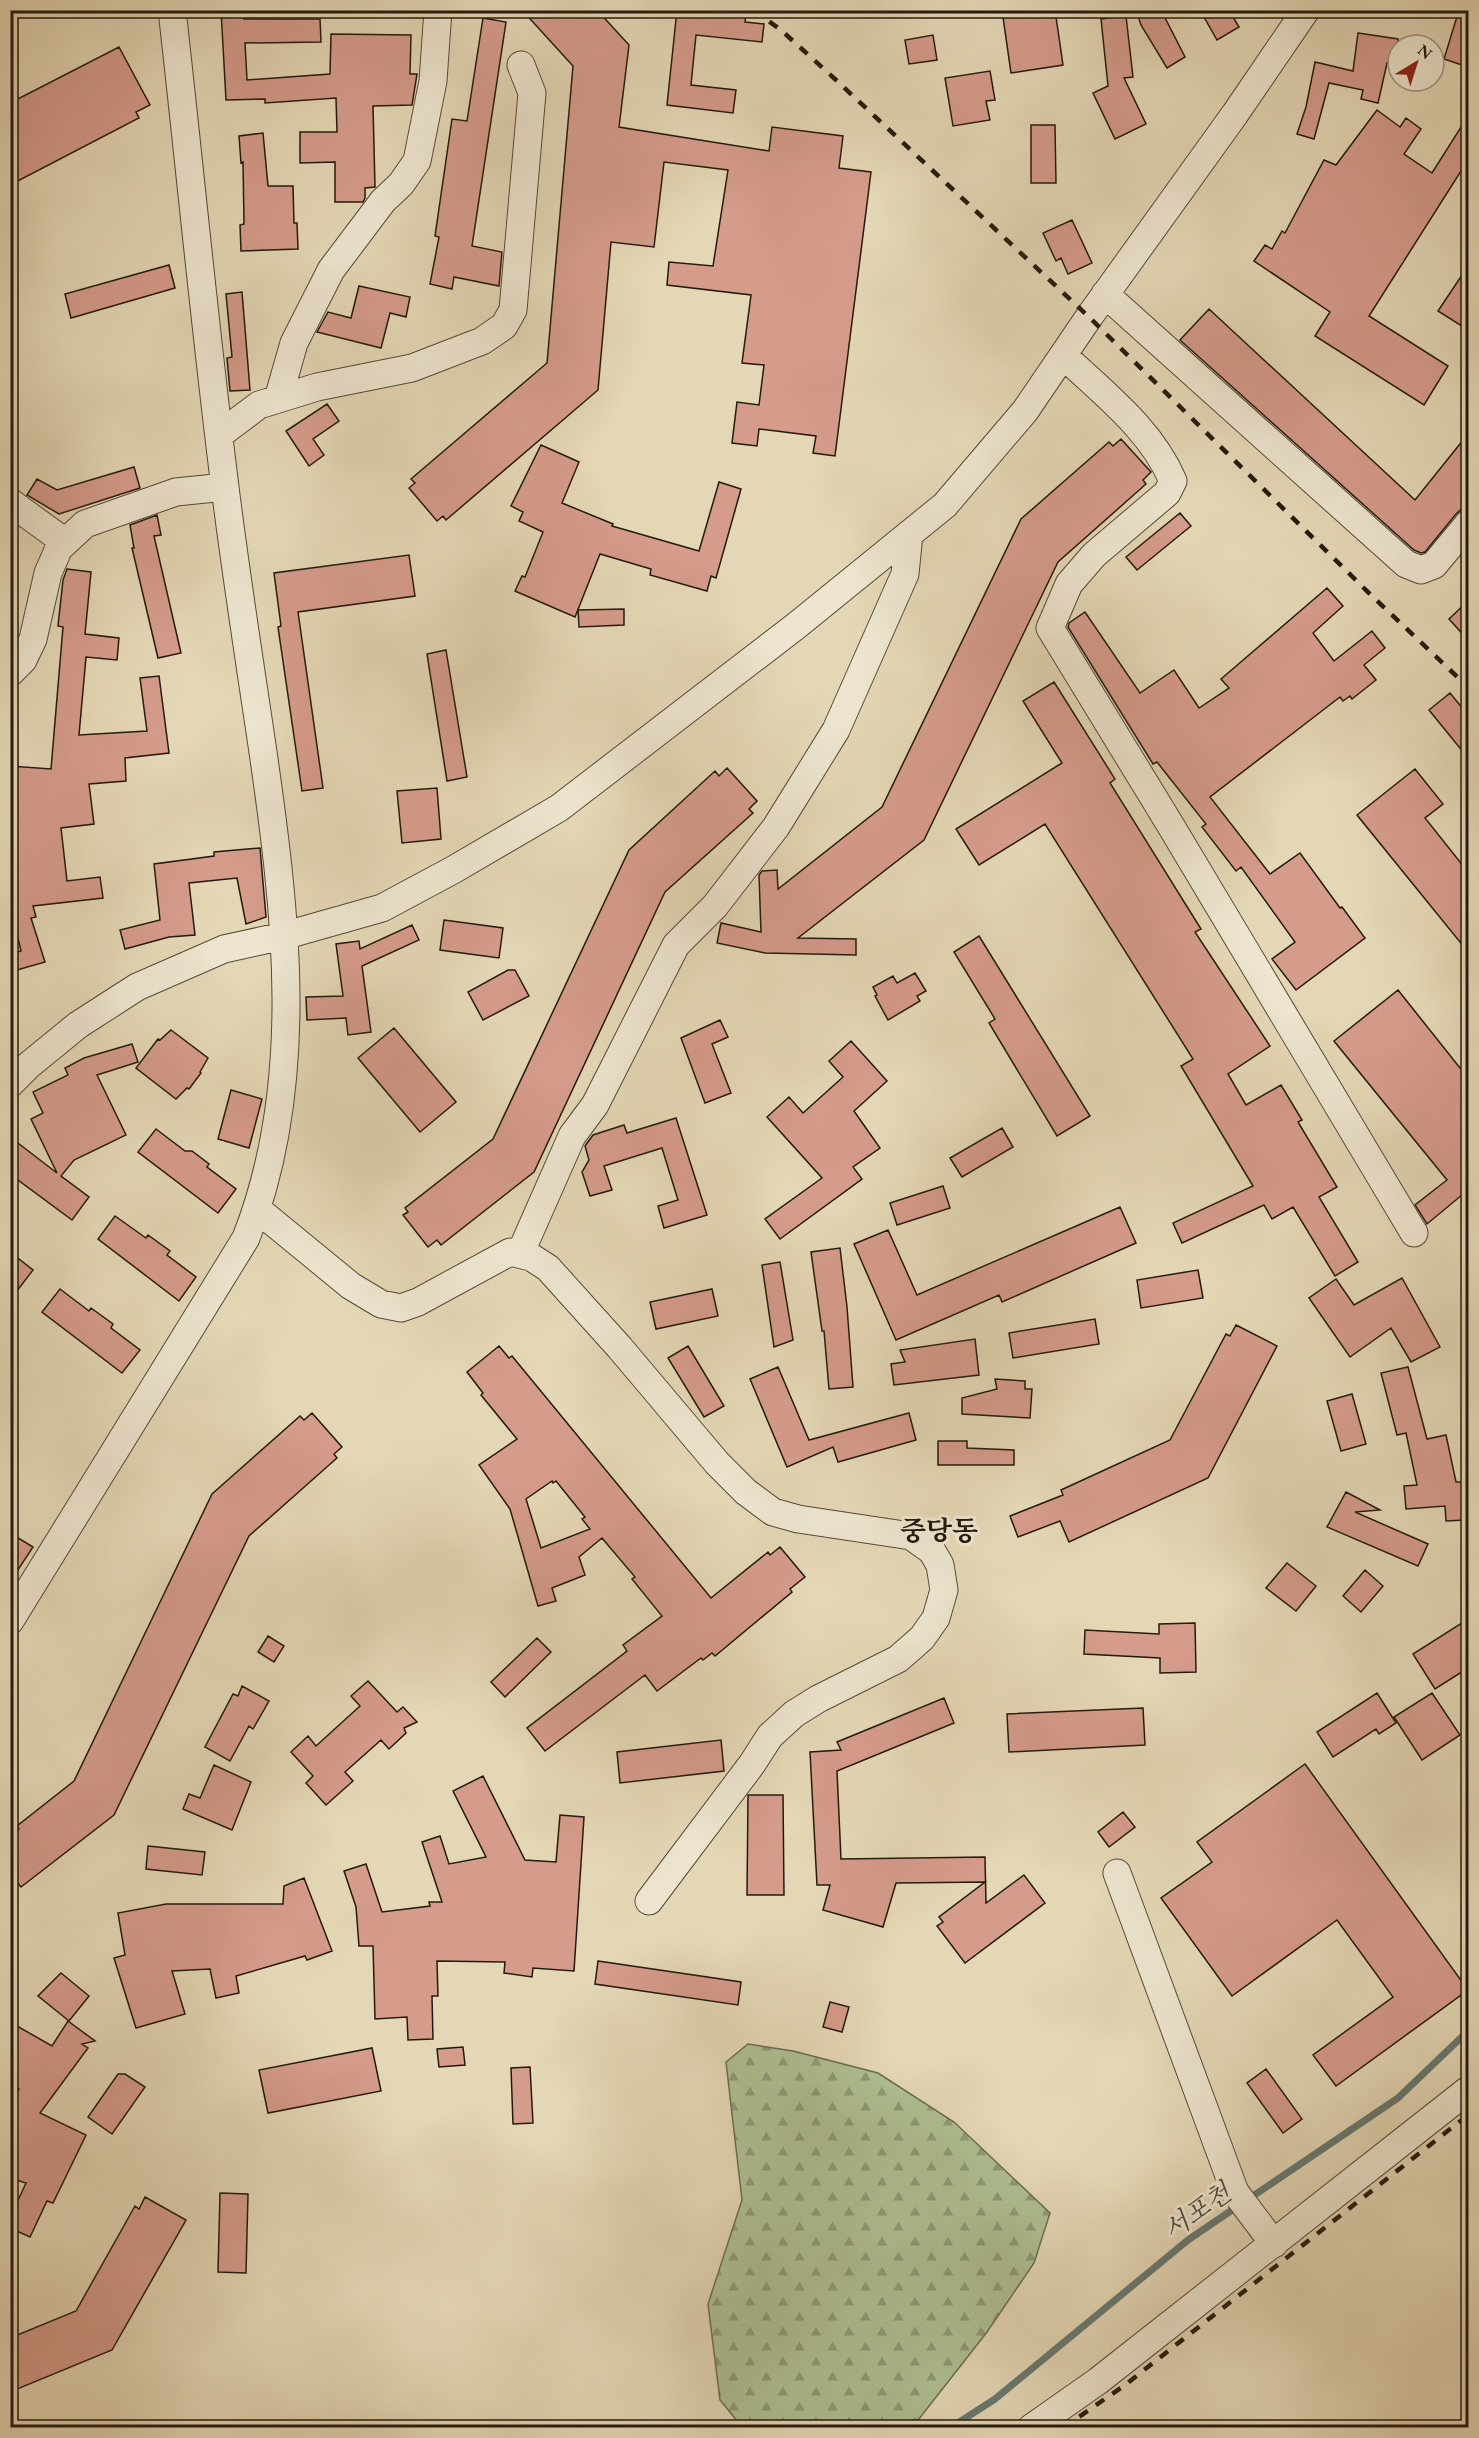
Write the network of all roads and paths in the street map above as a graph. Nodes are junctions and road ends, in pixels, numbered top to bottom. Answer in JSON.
{"nodes":[{"id":1,"x":172,"y":10,"type":"edge"},
{"id":2,"x":438,"y":10,"type":"edge"},
{"id":3,"x":1306,"y":10,"type":"edge"},
{"id":4,"x":521,"y":65,"type":"dead end"},
{"id":5,"x":1105,"y":294,"type":"junction"},
{"id":6,"x":1063,"y":355,"type":"junction"},
{"id":7,"x":278,"y":399,"type":"junction"},
{"id":8,"x":219,"y":435,"type":"junction"},
{"id":9,"x":225,"y":487,"type":"junction"},
{"id":10,"x":10,"y":502,"type":"edge"},
{"id":11,"x":1468,"y":524,"type":"edge"},
{"id":12,"x":909,"y":534,"type":"junction"},
{"id":13,"x":66,"y":542,"type":"junction"},
{"id":14,"x":10,"y":673,"type":"edge"},
{"id":15,"x":283,"y":936,"type":"junction"},
{"id":16,"x":10,"y":1084,"type":"edge"},
{"id":17,"x":258,"y":1209,"type":"junction"},
{"id":18,"x":1414,"y":1233,"type":"dead end"},
{"id":19,"x":520,"y":1254,"type":"junction"},
{"id":20,"x":10,"y":1621,"type":"edge"},
{"id":21,"x":1117,"y":1873,"type":"dead end"},
{"id":22,"x":649,"y":1901,"type":"dead end"},
{"id":23,"x":1468,"y":2090,"type":"edge"},
{"id":24,"x":1274,"y":2244,"type":"junction"},
{"id":25,"x":1031,"y":2427,"type":"edge"}],
"edges":[{"from":1,"to":8,"type":"street"},
{"from":2,"to":7,"type":"street"},
{"from":3,"to":5,"type":"street"},
{"from":4,"to":7,"type":"street"},
{"from":5,"to":6,"type":"street"},
{"from":5,"to":11,"type":"street"},
{"from":6,"to":12,"type":"street"},
{"from":6,"to":18,"type":"street"},
{"from":7,"to":8,"type":"street"},
{"from":8,"to":9,"type":"street"},
{"from":9,"to":13,"type":"street"},
{"from":9,"to":15,"type":"street"},
{"from":10,"to":13,"type":"street"},
{"from":12,"to":15,"type":"street"},
{"from":12,"to":19,"type":"street"},
{"from":13,"to":14,"type":"street"},
{"from":15,"to":16,"type":"street"},
{"from":15,"to":17,"type":"street"},
{"from":17,"to":19,"type":"street"},
{"from":17,"to":20,"type":"street"},
{"from":19,"to":22,"type":"street"},
{"from":21,"to":24,"type":"street"},
{"from":23,"to":24,"type":"street"},
{"from":24,"to":25,"type":"street"}]}
